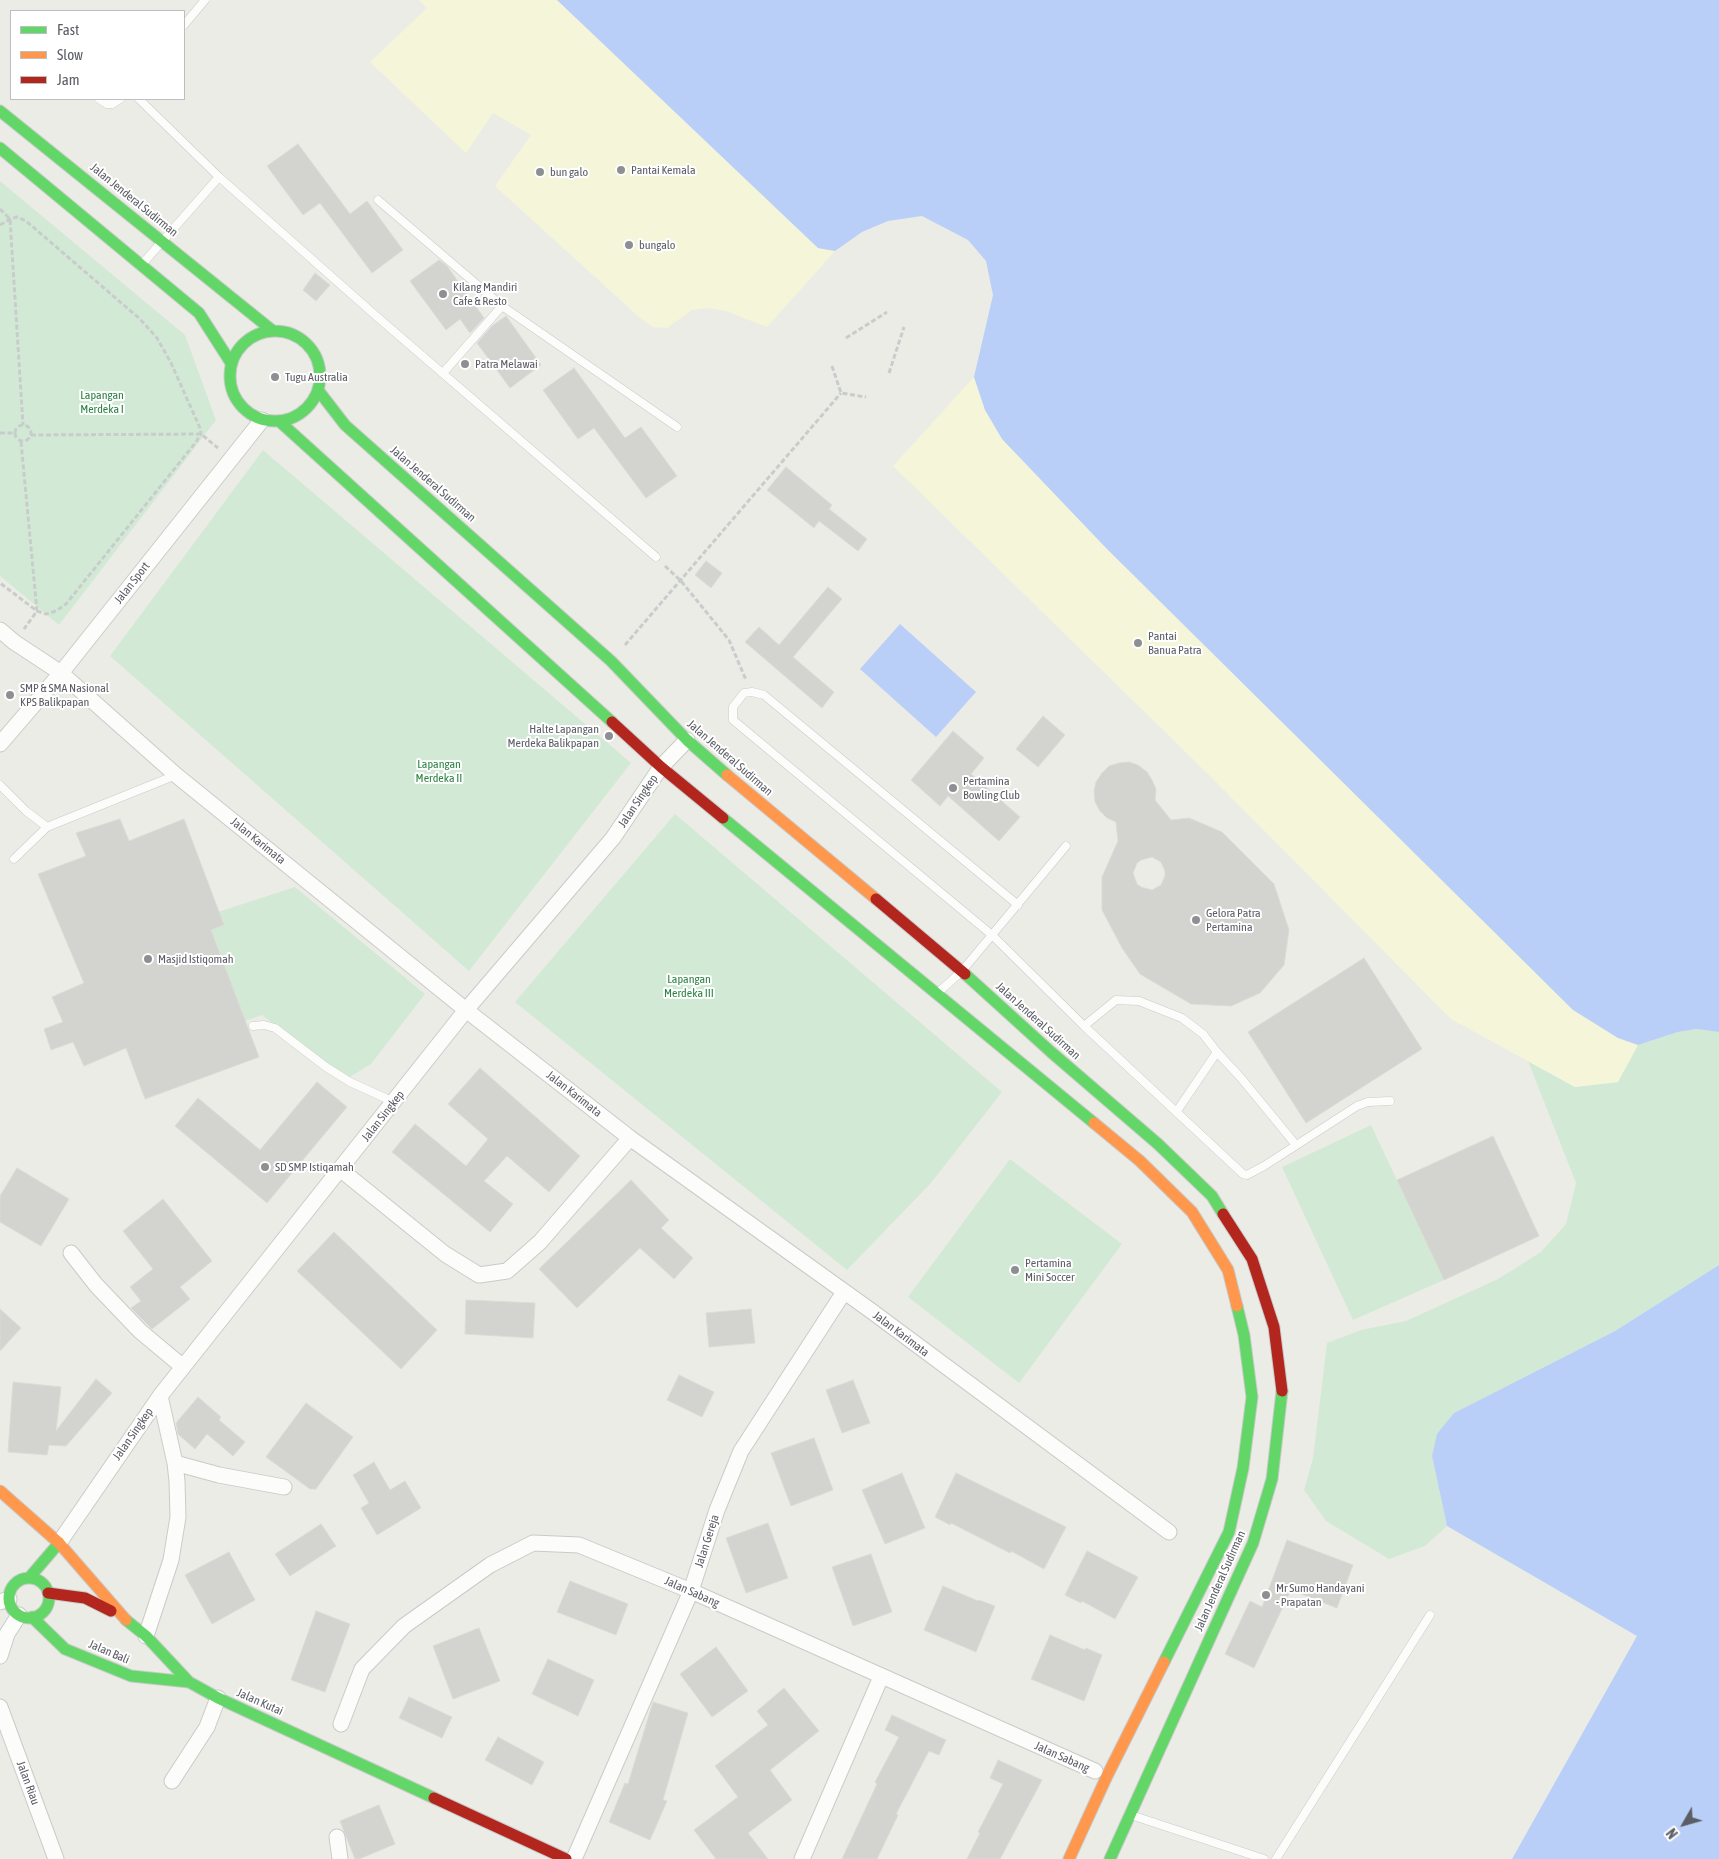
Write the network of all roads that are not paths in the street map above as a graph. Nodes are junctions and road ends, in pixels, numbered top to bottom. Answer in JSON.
{"nodes":[{"id":1,"x":205,"y":0,"type":"edge"},
{"id":2,"x":185,"y":24,"type":"edge"},
{"id":3,"x":101,"y":100,"type":"edge"},
{"id":4,"x":118,"y":100,"type":"edge"},
{"id":5,"x":140,"y":100,"type":"edge"},
{"id":6,"x":0,"y":111,"type":"edge"},
{"id":7,"x":21,"y":128,"type":"junction"},
{"id":8,"x":1,"y":151,"type":"edge"},
{"id":9,"x":219,"y":177,"type":"junction"},
{"id":10,"x":378,"y":200,"type":"dead end"},
{"id":11,"x":162,"y":240,"type":"junction"},
{"id":12,"x":142,"y":265,"type":"junction"},
{"id":13,"x":502,"y":306,"type":"junction"},
{"id":14,"x":273,"y":331,"type":"junction"},
{"id":15,"x":231,"y":363,"type":"junction"},
{"id":16,"x":443,"y":374,"type":"junction"},
{"id":17,"x":318,"y":390,"type":"junction"},
{"id":18,"x":262,"y":420,"type":"junction"},
{"id":19,"x":279,"y":422,"type":"junction"},
{"id":20,"x":676,"y":427,"type":"dead end"},
{"id":21,"x":656,"y":557,"type":"road end"},
{"id":22,"x":0,"y":630,"type":"edge"},
{"id":23,"x":61,"y":673,"type":"junction"},
{"id":24,"x":687,"y":740,"type":"junction"},
{"id":25,"x":0,"y":744,"type":"edge"},
{"id":26,"x":661,"y":767,"type":"junction"},
{"id":27,"x":176,"y":774,"type":"junction"},
{"id":28,"x":0,"y":785,"type":"edge"},
{"id":29,"x":46,"y":827,"type":"junction"},
{"id":30,"x":1066,"y":846,"type":"dead end"},
{"id":31,"x":14,"y":859,"type":"dead end"},
{"id":32,"x":1018,"y":905,"type":"junction"},
{"id":33,"x":992,"y":935,"type":"junction"},
{"id":34,"x":962,"y":971,"type":"junction"},
{"id":35,"x":938,"y":993,"type":"junction"},
{"id":36,"x":466,"y":1010,"type":"junction"},
{"id":37,"x":252,"y":1026,"type":"dead end"},
{"id":38,"x":1084,"y":1026,"type":"junction"},
{"id":39,"x":1217,"y":1052,"type":"junction"},
{"id":40,"x":1390,"y":1101,"type":"dead end"},
{"id":41,"x":394,"y":1102,"type":"junction"},
{"id":42,"x":1177,"y":1111,"type":"junction"},
{"id":43,"x":630,"y":1138,"type":"junction"},
{"id":44,"x":1296,"y":1146,"type":"junction"},
{"id":45,"x":341,"y":1170,"type":"junction"},
{"id":46,"x":71,"y":1253,"type":"dead end"},
{"id":47,"x":844,"y":1292,"type":"junction"},
{"id":48,"x":184,"y":1367,"type":"junction"},
{"id":49,"x":160,"y":1396,"type":"junction"},
{"id":50,"x":175,"y":1463,"type":"junction"},
{"id":51,"x":284,"y":1486,"type":"dead end"},
{"id":52,"x":0,"y":1491,"type":"edge"},
{"id":53,"x":1169,"y":1532,"type":"dead end"},
{"id":54,"x":59,"y":1542,"type":"junction"},
{"id":55,"x":29,"y":1578,"type":"junction"},
{"id":56,"x":690,"y":1591,"type":"junction"},
{"id":57,"x":48,"y":1593,"type":"junction"},
{"id":58,"x":4,"y":1600,"type":"edge"},
{"id":59,"x":1430,"y":1615,"type":"dead end"},
{"id":60,"x":25,"y":1616,"type":"junction"},
{"id":61,"x":121,"y":1616,"type":"junction"},
{"id":62,"x":3,"y":1629,"type":"edge"},
{"id":63,"x":146,"y":1636,"type":"junction"},
{"id":64,"x":0,"y":1656,"type":"edge"},
{"id":65,"x":881,"y":1677,"type":"junction"},
{"id":66,"x":189,"y":1682,"type":"junction"},
{"id":67,"x":218,"y":1698,"type":"junction"},
{"id":68,"x":0,"y":1707,"type":"edge"},
{"id":69,"x":341,"y":1724,"type":"dead end"},
{"id":70,"x":1096,"y":1771,"type":"dead end"},
{"id":71,"x":172,"y":1781,"type":"dead end"},
{"id":72,"x":1130,"y":1815,"type":"junction"},
{"id":73,"x":337,"y":1837,"type":"dead end"},
{"id":74,"x":56,"y":1859,"type":"edge"},
{"id":75,"x":340,"y":1859,"type":"edge"},
{"id":76,"x":566,"y":1859,"type":"edge"},
{"id":77,"x":574,"y":1859,"type":"edge"},
{"id":78,"x":802,"y":1859,"type":"edge"},
{"id":79,"x":1069,"y":1859,"type":"edge"},
{"id":80,"x":1110,"y":1859,"type":"edge"},
{"id":81,"x":1264,"y":1859,"type":"edge"},
{"id":82,"x":1276,"y":1859,"type":"edge"}],
"edges":[{"from":1,"to":2,"type":"lane"},
{"from":3,"to":4,"type":"lane"},
{"from":5,"to":9,"type":"lane"},
{"from":6,"to":7,"type":"main road","name":"Jalan Jenderal Sudirman"},
{"from":7,"to":8,"type":"street"},
{"from":7,"to":11,"type":"main road","name":"Jalan Jenderal Sudirman"},
{"from":8,"to":12,"type":"main road"},
{"from":9,"to":11,"type":"lane"},
{"from":9,"to":16,"type":"lane"},
{"from":10,"to":13,"type":"lane"},
{"from":11,"to":12,"type":"lane"},
{"from":11,"to":14,"type":"main road","name":"Jalan Jenderal Sudirman"},
{"from":12,"to":15,"type":"main road"},
{"from":13,"to":16,"type":"lane"},
{"from":13,"to":20,"type":"lane"},
{"from":14,"to":15,"type":"main road"},
{"from":14,"to":17,"type":"main road","name":"Jalan Jenderal Sudirman"},
{"from":15,"to":18,"type":"main road"},
{"from":16,"to":21,"type":"lane"},
{"from":17,"to":19,"type":"main road"},
{"from":17,"to":24,"type":"main road","name":"Jalan Jenderal Sudirman"},
{"from":18,"to":19,"type":"main road"},
{"from":18,"to":23,"type":"street","name":"Jalan Sport"},
{"from":19,"to":26,"type":"main road","name":"Jalan Jenderal Sudirman"},
{"from":22,"to":23,"type":"street","name":"Jalan Karimata"},
{"from":23,"to":25,"type":"street","name":"Jalan Sport"},
{"from":23,"to":27,"type":"street","name":"Jalan Karimata"},
{"from":24,"to":26,"type":"street","name":"Jalan Singkep"},
{"from":24,"to":34,"type":"main road","name":"Jalan Jenderal Sudirman"},
{"from":26,"to":35,"type":"main road","name":"Jalan Jenderal Sudirman"},
{"from":26,"to":36,"type":"street","name":"Jalan Singkep"},
{"from":27,"to":29,"type":"lane"},
{"from":27,"to":36,"type":"street","name":"Jalan Karimata"},
{"from":28,"to":29,"type":"lane"},
{"from":29,"to":31,"type":"lane"},
{"from":30,"to":32,"type":"lane"},
{"from":32,"to":33,"type":"lane"},
{"from":32,"to":33,"type":"lane"},
{"from":33,"to":34,"type":"lane"},
{"from":33,"to":38,"type":"lane"},
{"from":34,"to":35,"type":"lane"},
{"from":34,"to":72,"type":"main road","name":"Jalan Jenderal Sudirman"},
{"from":35,"to":79,"type":"main road","name":"Jalan Jenderal Sudirman"},
{"from":36,"to":41,"type":"street","name":"Jalan Singkep"},
{"from":36,"to":43,"type":"street","name":"Jalan Karimata"},
{"from":37,"to":41,"type":"lane"},
{"from":38,"to":39,"type":"lane"},
{"from":38,"to":42,"type":"lane"},
{"from":39,"to":42,"type":"lane"},
{"from":39,"to":44,"type":"lane"},
{"from":40,"to":44,"type":"lane"},
{"from":41,"to":45,"type":"street","name":"Jalan Singkep"},
{"from":42,"to":44,"type":"lane"},
{"from":43,"to":45,"type":"street"},
{"from":43,"to":47,"type":"street","name":"Jalan Karimata"},
{"from":45,"to":48,"type":"street","name":"Jalan Singkep"},
{"from":46,"to":48,"type":"street"},
{"from":47,"to":53,"type":"street","name":"Jalan Karimata"},
{"from":47,"to":56,"type":"street","name":"Jalan Gereja"},
{"from":48,"to":49,"type":"street","name":"Jalan Singkep"},
{"from":49,"to":50,"type":"street"},
{"from":49,"to":54,"type":"street","name":"Jalan Singkep"},
{"from":50,"to":51,"type":"street"},
{"from":50,"to":63,"type":"street"},
{"from":52,"to":54,"type":"main road","name":"Jalan Kutai"},
{"from":54,"to":55,"type":"main road"},
{"from":54,"to":61,"type":"main road","name":"Jalan Kutai"},
{"from":55,"to":57,"type":"main road"},
{"from":55,"to":58,"type":"main road"},
{"from":56,"to":65,"type":"street","name":"Jalan Sabang"},
{"from":56,"to":69,"type":"street","name":"Jalan Sabang"},
{"from":56,"to":77,"type":"street","name":"Jalan Gereja"},
{"from":57,"to":60,"type":"main road"},
{"from":57,"to":61,"type":"main road"},
{"from":58,"to":60,"type":"main road"},
{"from":59,"to":82,"type":"lane"},
{"from":60,"to":62,"type":"street"},
{"from":60,"to":66,"type":"main road","name":"Jalan Bali"},
{"from":61,"to":63,"type":"main road","name":"Jalan Kutai"},
{"from":62,"to":64,"type":"street"},
{"from":63,"to":66,"type":"main road","name":"Jalan Kutai"},
{"from":65,"to":70,"type":"street","name":"Jalan Sabang"},
{"from":65,"to":78,"type":"street"},
{"from":66,"to":67,"type":"main road","name":"Jalan Kutai"},
{"from":67,"to":71,"type":"street"},
{"from":67,"to":76,"type":"main road","name":"Jalan Kutai"},
{"from":68,"to":74,"type":"street","name":"Jalan Riau"},
{"from":72,"to":80,"type":"main road","name":"Jalan Jenderal Sudirman"},
{"from":72,"to":81,"type":"lane"},
{"from":73,"to":75,"type":"street"}]}
